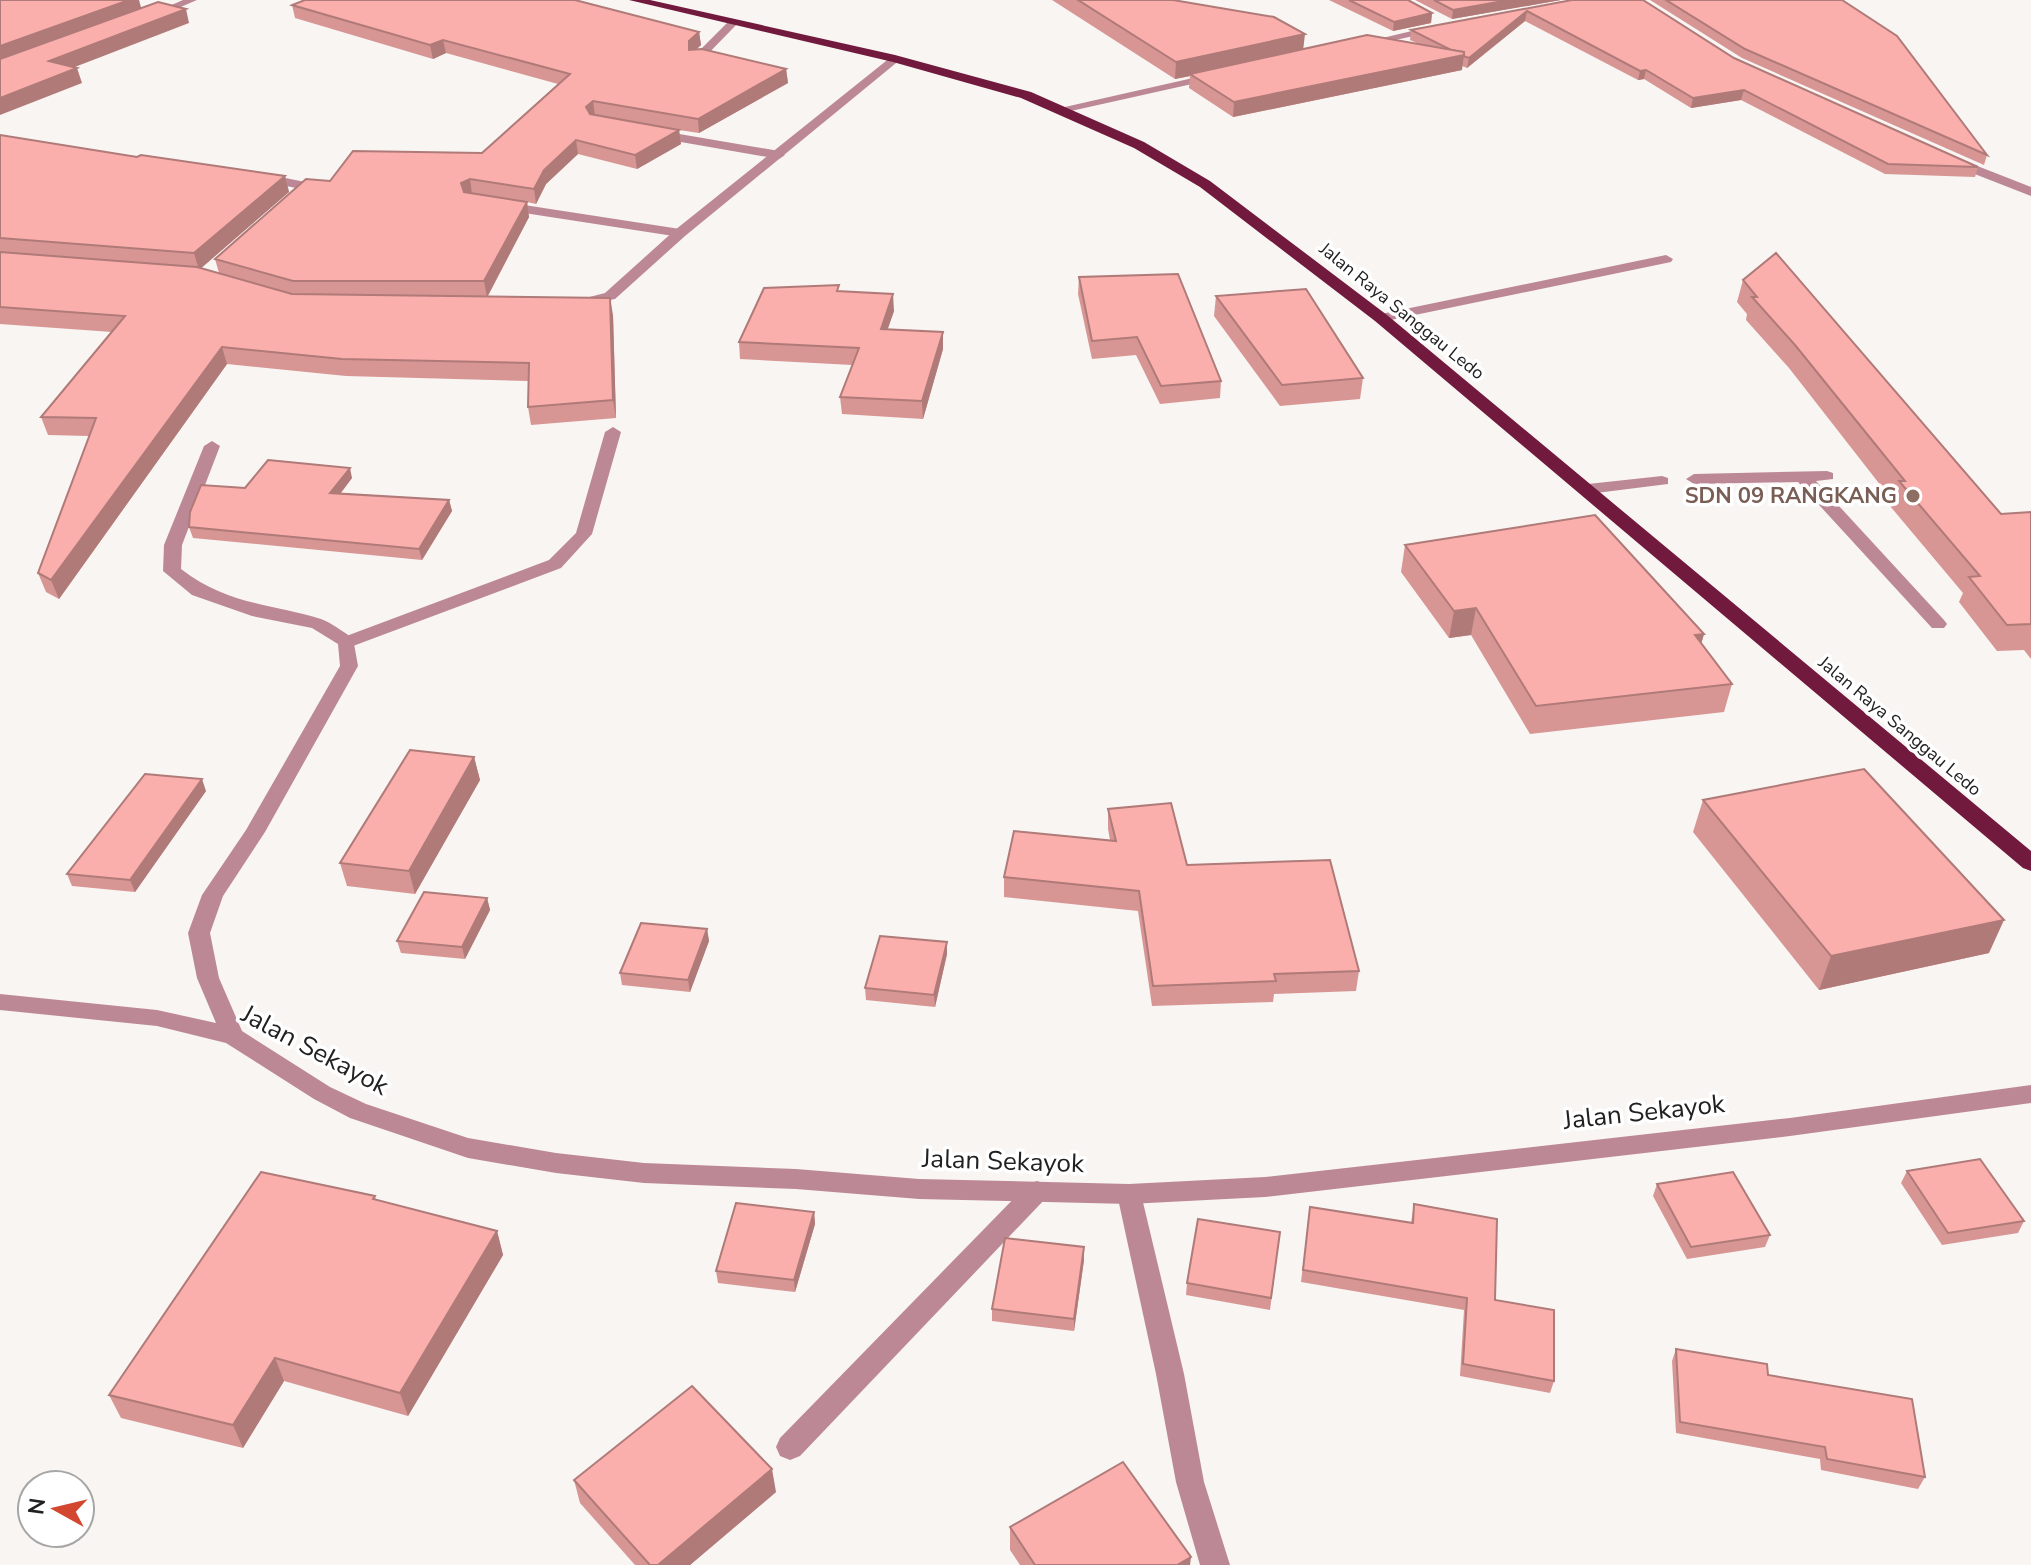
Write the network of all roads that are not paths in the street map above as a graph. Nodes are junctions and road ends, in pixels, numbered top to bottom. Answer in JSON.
{"nodes":[{"id":1,"x":192,"y":0,"type":"edge"},
{"id":2,"x":635,"y":0,"type":"edge"},
{"id":3,"x":140,"y":3,"type":"dead end"},
{"id":4,"x":168,"y":9,"type":"junction"},
{"id":5,"x":142,"y":19,"type":"edge"},
{"id":6,"x":1437,"y":19,"type":"edge"},
{"id":7,"x":734,"y":22,"type":"junction"},
{"id":8,"x":1348,"y":47,"type":"edge"},
{"id":9,"x":697,"y":59,"type":"edge"},
{"id":10,"x":895,"y":59,"type":"junction"},
{"id":11,"x":1229,"y":73,"type":"edge"},
{"id":12,"x":1062,"y":109,"type":"junction"},
{"id":13,"x":637,"y":130,"type":"edge"},
{"id":14,"x":1936,"y":154,"type":"edge"},
{"id":15,"x":779,"y":155,"type":"junction"},
{"id":16,"x":248,"y":175,"type":"edge"},
{"id":17,"x":2031,"y":192,"type":"edge"},
{"id":18,"x":487,"y":203,"type":"edge"},
{"id":19,"x":276,"y":215,"type":"edge"},
{"id":20,"x":680,"y":233,"type":"junction"},
{"id":21,"x":1666,"y":259,"type":"dead end"},
{"id":22,"x":568,"y":304,"type":"edge"},
{"id":23,"x":1381,"y":318,"type":"junction"},
{"id":24,"x":613,"y":432,"type":"dead end"},
{"id":25,"x":212,"y":446,"type":"dead end"},
{"id":26,"x":1827,"y":476,"type":"dead end"},
{"id":27,"x":1803,"y":477,"type":"junction"},
{"id":28,"x":1694,"y":479,"type":"dead end"},
{"id":29,"x":1662,"y":481,"type":"dead end"},
{"id":30,"x":1588,"y":489,"type":"junction"},
{"id":31,"x":1938,"y":624,"type":"dead end"},
{"id":32,"x":347,"y":642,"type":"junction"},
{"id":33,"x":2031,"y":863,"type":"edge"},
{"id":34,"x":0,"y":1002,"type":"edge"},
{"id":35,"x":233,"y":1036,"type":"junction"},
{"id":36,"x":2031,"y":1094,"type":"edge"},
{"id":37,"x":1037,"y":1191,"type":"junction"},
{"id":38,"x":1129,"y":1194,"type":"junction"},
{"id":39,"x":790,"y":1447,"type":"dead end"},
{"id":40,"x":1215,"y":1565,"type":"edge"}],
"edges":[{"from":1,"to":4,"type":"street"},
{"from":2,"to":7,"type":"highway","name":"Jalan Raya Sanggau Ledo"},
{"from":3,"to":4,"type":"street"},
{"from":4,"to":5,"type":"street"},
{"from":6,"to":8,"type":"street"},
{"from":7,"to":9,"type":"street"},
{"from":7,"to":10,"type":"highway","name":"Jalan Raya Sanggau Ledo"},
{"from":10,"to":12,"type":"highway","name":"Jalan Raya Sanggau Ledo"},
{"from":10,"to":15,"type":"street"},
{"from":11,"to":12,"type":"street"},
{"from":12,"to":23,"type":"highway","name":"Jalan Raya Sanggau Ledo"},
{"from":13,"to":15,"type":"street"},
{"from":14,"to":17,"type":"street"},
{"from":15,"to":20,"type":"street"},
{"from":16,"to":19,"type":"street"},
{"from":18,"to":20,"type":"street"},
{"from":20,"to":22,"type":"street"},
{"from":21,"to":23,"type":"street"},
{"from":23,"to":30,"type":"highway","name":"Jalan Raya Sanggau Ledo"},
{"from":24,"to":32,"type":"street"},
{"from":25,"to":32,"type":"street"},
{"from":26,"to":27,"type":"street"},
{"from":27,"to":28,"type":"street"},
{"from":27,"to":31,"type":"street"},
{"from":29,"to":30,"type":"street"},
{"from":30,"to":33,"type":"highway","name":"Jalan Raya Sanggau Ledo"},
{"from":32,"to":35,"type":"street"},
{"from":34,"to":35,"type":"street","name":"Jalan Sekayok"},
{"from":35,"to":37,"type":"street","name":"Jalan Sekayok"},
{"from":36,"to":38,"type":"street","name":"Jalan Sekayok"},
{"from":37,"to":38,"type":"street","name":"Jalan Sekayok"},
{"from":37,"to":39,"type":"street"},
{"from":38,"to":40,"type":"street"}]}
